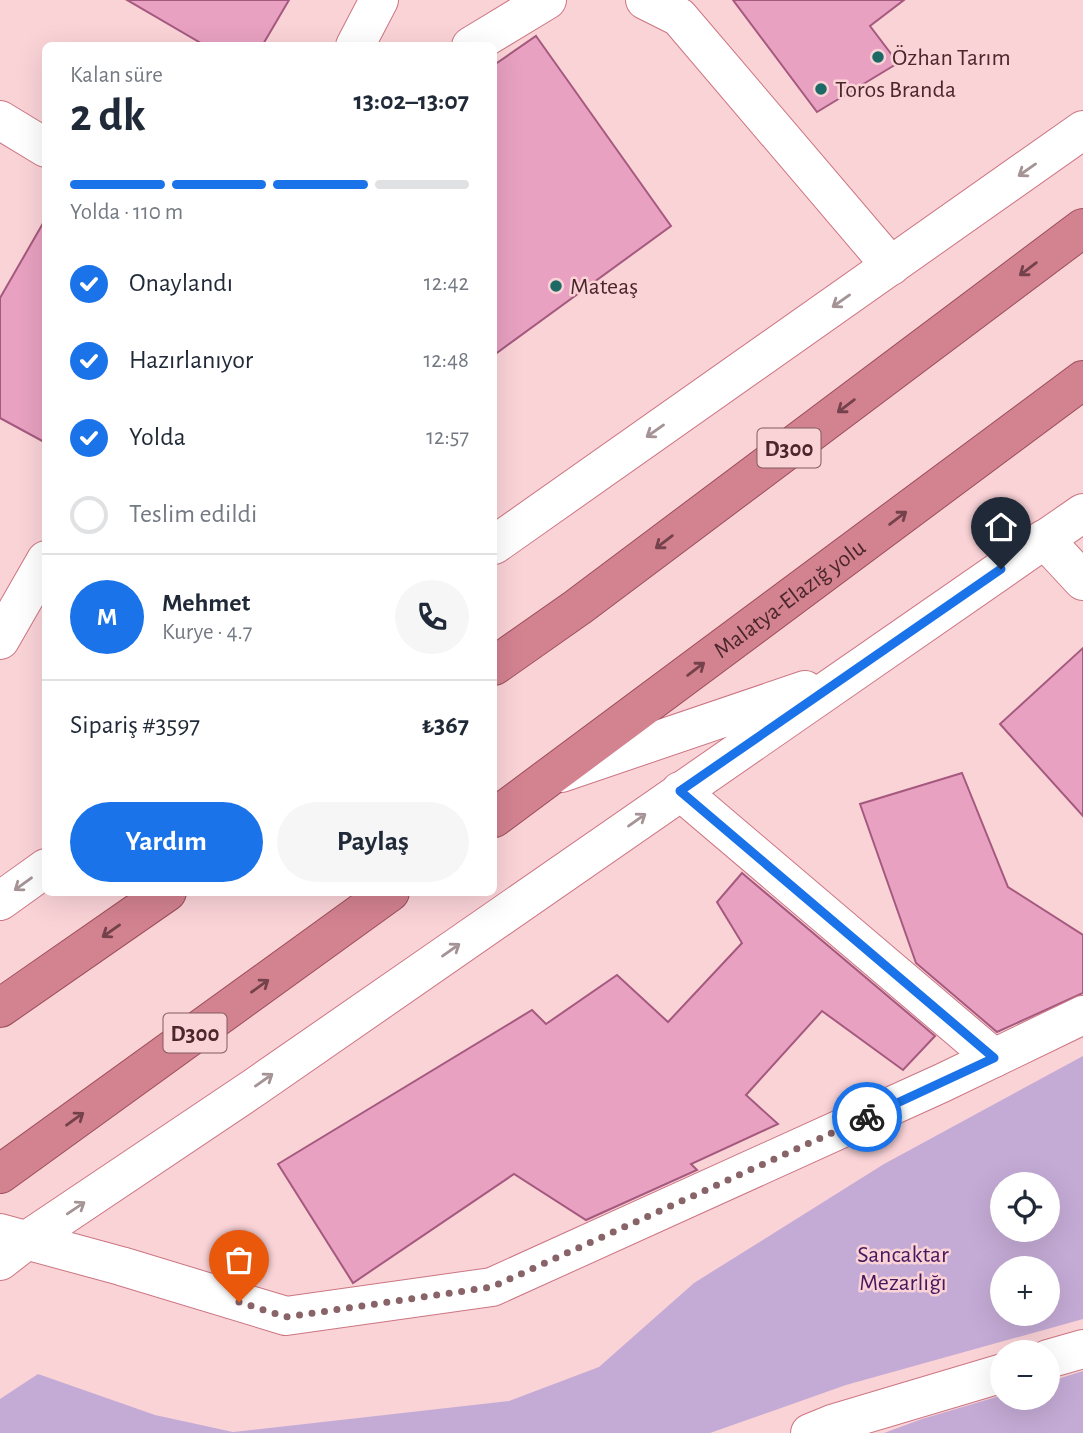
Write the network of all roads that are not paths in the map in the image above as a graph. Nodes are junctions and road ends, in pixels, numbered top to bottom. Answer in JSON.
{"nodes":[{"id":1,"x":379,"y":0,"type":"edge"},
{"id":2,"x":547,"y":0,"type":"edge"},
{"id":3,"x":645,"y":0,"type":"edge"},
{"id":4,"x":357,"y":42,"type":"edge"},
{"id":5,"x":478,"y":42,"type":"edge"},
{"id":6,"x":0,"y":120,"type":"edge"},
{"id":7,"x":1083,"y":130,"type":"edge"},
{"id":8,"x":42,"y":146,"type":"edge"},
{"id":9,"x":1083,"y":228,"type":"edge"},
{"id":10,"x":891,"y":266,"type":"junction"},
{"id":11,"x":1083,"y":380,"type":"edge"},
{"id":12,"x":1083,"y":513,"type":"edge"},
{"id":13,"x":1044,"y":539,"type":"junction"},
{"id":14,"x":497,"y":543,"type":"edge"},
{"id":15,"x":42,"y":567,"type":"edge"},
{"id":16,"x":1083,"y":581,"type":"edge"},
{"id":17,"x":0,"y":640,"type":"edge"},
{"id":18,"x":497,"y":664,"type":"edge"},
{"id":19,"x":850,"y":675,"type":"junction"},
{"id":20,"x":551,"y":776,"type":"junction"},
{"id":21,"x":680,"y":791,"type":"junction"},
{"id":22,"x":497,"y":816,"type":"edge"},
{"id":23,"x":42,"y":871,"type":"edge"},
{"id":24,"x":161,"y":896,"type":"edge"},
{"id":25,"x":384,"y":896,"type":"edge"},
{"id":26,"x":0,"y":901,"type":"edge"},
{"id":27,"x":0,"y":1009,"type":"edge"},
{"id":28,"x":1083,"y":1015,"type":"edge"},
{"id":29,"x":994,"y":1058,"type":"junction"},
{"id":30,"x":0,"y":1174,"type":"edge"},
{"id":31,"x":9,"y":1245,"type":"edge"},
{"id":32,"x":1083,"y":1349,"type":"edge"},
{"id":33,"x":1060,"y":1356,"type":"edge"},
{"id":34,"x":990,"y":1377,"type":"edge"},
{"id":35,"x":810,"y":1433,"type":"edge"}],
"edges":[{"from":1,"to":4,"type":"main road"},
{"from":2,"to":5,"type":"main road"},
{"from":3,"to":10,"type":"main road"},
{"from":6,"to":8,"type":"main road"},
{"from":7,"to":10,"type":"main road","one_way":true},
{"from":9,"to":18,"type":"highway","number":"D300","one_way":true},
{"from":10,"to":14,"type":"main road","one_way":true},
{"from":20,"to":11,"type":"highway","name":"Malatya-Elazığ yolu","one_way":true},
{"from":12,"to":13,"type":"main road"},
{"from":13,"to":16,"type":"main road"},
{"from":13,"to":19,"type":"main road"},
{"from":15,"to":17,"type":"main road"},
{"from":19,"to":20,"type":"main road"},
{"from":19,"to":21,"type":"main road"},
{"from":20,"to":22,"type":"highway","name":"Malatya-Elazığ yolu"},
{"from":21,"to":29,"type":"main road"},
{"from":31,"to":21,"type":"main road","one_way":true},
{"from":23,"to":26,"type":"main road","one_way":true},
{"from":24,"to":27,"type":"highway","one_way":true},
{"from":30,"to":25,"type":"highway","number":"D300","one_way":true},
{"from":28,"to":29,"type":"main road"},
{"from":29,"to":31,"type":"main road"},
{"from":32,"to":33,"type":"main road"},
{"from":34,"to":35,"type":"main road"}]}
